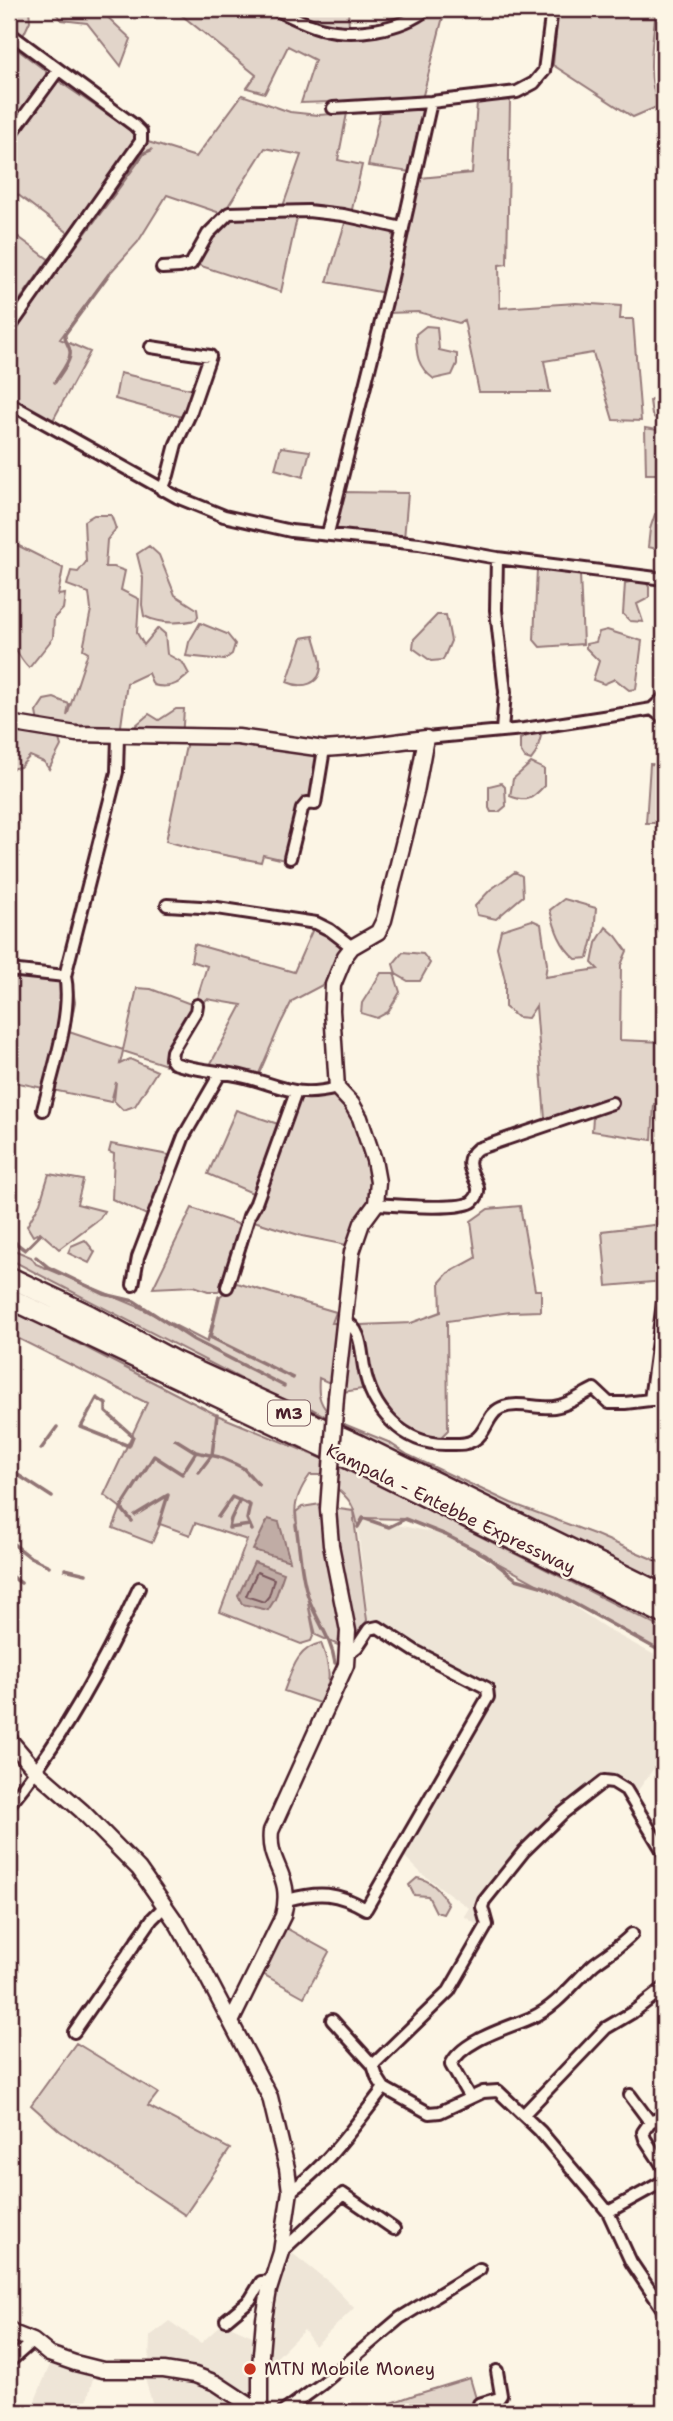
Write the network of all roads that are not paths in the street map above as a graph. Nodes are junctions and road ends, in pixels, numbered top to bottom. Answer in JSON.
{"nodes":[{"id":1,"x":274,"y":9,"type":"edge"},
{"id":2,"x":427,"y":9,"type":"edge"},
{"id":3,"x":552,"y":9,"type":"edge"},
{"id":4,"x":9,"y":33,"type":"edge"},
{"id":5,"x":58,"y":70,"type":"junction"},
{"id":6,"x":431,"y":102,"type":"junction"},
{"id":7,"x":333,"y":108,"type":"dead end"},
{"id":8,"x":9,"y":137,"type":"edge"},
{"id":9,"x":402,"y":228,"type":"junction"},
{"id":10,"x":162,"y":268,"type":"dead end"},
{"id":11,"x":9,"y":329,"type":"edge"},
{"id":12,"x":151,"y":347,"type":"dead end"},
{"id":13,"x":9,"y":403,"type":"edge"},
{"id":14,"x":162,"y":489,"type":"junction"},
{"id":15,"x":328,"y":533,"type":"junction"},
{"id":16,"x":497,"y":558,"type":"junction"},
{"id":17,"x":664,"y":579,"type":"edge"},
{"id":18,"x":664,"y":698,"type":"edge"},
{"id":19,"x":652,"y":709,"type":"junction"},
{"id":20,"x":664,"y":718,"type":"edge"},
{"id":21,"x":9,"y":723,"type":"edge"},
{"id":22,"x":502,"y":731,"type":"junction"},
{"id":23,"x":118,"y":737,"type":"junction"},
{"id":24,"x":426,"y":738,"type":"junction"},
{"id":25,"x":324,"y":749,"type":"junction"},
{"id":26,"x":290,"y":858,"type":"dead end"},
{"id":27,"x":167,"y":905,"type":"dead end"},
{"id":28,"x":352,"y":947,"type":"junction"},
{"id":29,"x":9,"y":970,"type":"edge"},
{"id":30,"x":65,"y":976,"type":"junction"},
{"id":31,"x":197,"y":1005,"type":"dead end"},
{"id":32,"x":221,"y":1072,"type":"junction"},
{"id":33,"x":337,"y":1088,"type":"junction"},
{"id":34,"x":296,"y":1092,"type":"junction"},
{"id":35,"x":612,"y":1103,"type":"dead end"},
{"id":36,"x":43,"y":1110,"type":"dead end"},
{"id":37,"x":376,"y":1204,"type":"junction"},
{"id":38,"x":9,"y":1276,"type":"edge"},
{"id":39,"x":133,"y":1285,"type":"dead end"},
{"id":40,"x":227,"y":1287,"type":"dead end"},
{"id":41,"x":664,"y":1295,"type":"edge"},
{"id":42,"x":9,"y":1298,"type":"edge"},
{"id":43,"x":344,"y":1321,"type":"junction"},
{"id":44,"x":650,"y":1400,"type":"junction"},
{"id":45,"x":664,"y":1400,"type":"edge"},
{"id":46,"x":139,"y":1588,"type":"dead end"},
{"id":47,"x":660,"y":1592,"type":"edge"},
{"id":48,"x":664,"y":1614,"type":"edge"},
{"id":49,"x":348,"y":1654,"type":"junction"},
{"id":50,"x":9,"y":1739,"type":"edge"},
{"id":51,"x":36,"y":1771,"type":"junction"},
{"id":52,"x":9,"y":1805,"type":"edge"},
{"id":53,"x":664,"y":1853,"type":"edge"},
{"id":54,"x":287,"y":1900,"type":"junction"},
{"id":55,"x":165,"y":1906,"type":"junction"},
{"id":56,"x":632,"y":1934,"type":"dead end"},
{"id":57,"x":664,"y":1988,"type":"edge"},
{"id":58,"x":332,"y":2020,"type":"dead end"},
{"id":59,"x":231,"y":2022,"type":"junction"},
{"id":60,"x":75,"y":2032,"type":"dead end"},
{"id":61,"x":373,"y":2064,"type":"junction"},
{"id":62,"x":384,"y":2088,"type":"junction"},
{"id":63,"x":630,"y":2095,"type":"dead end"},
{"id":64,"x":470,"y":2098,"type":"junction"},
{"id":65,"x":523,"y":2115,"type":"junction"},
{"id":66,"x":664,"y":2116,"type":"edge"},
{"id":67,"x":650,"y":2122,"type":"junction"},
{"id":68,"x":664,"y":2168,"type":"edge"},
{"id":69,"x":664,"y":2181,"type":"edge"},
{"id":70,"x":290,"y":2191,"type":"junction"},
{"id":71,"x":608,"y":2212,"type":"junction"},
{"id":72,"x":394,"y":2229,"type":"dead end"},
{"id":73,"x":281,"y":2252,"type":"junction"},
{"id":74,"x":480,"y":2269,"type":"dead end"},
{"id":75,"x":271,"y":2281,"type":"junction"},
{"id":76,"x":664,"y":2311,"type":"edge"},
{"id":77,"x":226,"y":2320,"type":"dead end"},
{"id":78,"x":11,"y":2331,"type":"edge"},
{"id":79,"x":33,"y":2341,"type":"junction"},
{"id":80,"x":11,"y":2360,"type":"edge"},
{"id":81,"x":497,"y":2371,"type":"dead end"},
{"id":82,"x":260,"y":2412,"type":"edge"},
{"id":83,"x":282,"y":2412,"type":"edge"},
{"id":84,"x":478,"y":2412,"type":"edge"}],
"edges":[{"from":1,"to":2,"type":"street"},
{"from":3,"to":6,"type":"street"},
{"from":4,"to":5,"type":"street"},
{"from":5,"to":8,"type":"street"},
{"from":5,"to":11,"type":"street"},
{"from":6,"to":7,"type":"street"},
{"from":6,"to":9,"type":"street"},
{"from":9,"to":10,"type":"street"},
{"from":9,"to":15,"type":"street"},
{"from":12,"to":14,"type":"street"},
{"from":13,"to":14,"type":"street"},
{"from":14,"to":15,"type":"street"},
{"from":15,"to":16,"type":"street"},
{"from":16,"to":17,"type":"street"},
{"from":16,"to":22,"type":"street"},
{"from":18,"to":19,"type":"street"},
{"from":19,"to":20,"type":"street"},
{"from":19,"to":22,"type":"street"},
{"from":21,"to":23,"type":"street"},
{"from":22,"to":24,"type":"street"},
{"from":23,"to":25,"type":"street"},
{"from":23,"to":30,"type":"street"},
{"from":24,"to":25,"type":"street"},
{"from":24,"to":28,"type":"street"},
{"from":25,"to":26,"type":"street"},
{"from":27,"to":28,"type":"street"},
{"from":28,"to":33,"type":"street"},
{"from":29,"to":30,"type":"street"},
{"from":30,"to":36,"type":"street"},
{"from":31,"to":32,"type":"street"},
{"from":32,"to":34,"type":"street"},
{"from":32,"to":39,"type":"street"},
{"from":33,"to":34,"type":"street"},
{"from":33,"to":37,"type":"street"},
{"from":34,"to":40,"type":"street"},
{"from":35,"to":37,"type":"street"},
{"from":37,"to":43,"type":"street"},
{"from":38,"to":47,"type":"highway","number":"M3"},
{"from":41,"to":44,"type":"street"},
{"from":42,"to":48,"type":"highway","name":"Kampala - Entebbe Expressway","number":"M3"},
{"from":43,"to":44,"type":"street"},
{"from":43,"to":49,"type":"street","bridge":true},
{"from":44,"to":45,"type":"street"},
{"from":46,"to":51,"type":"street"},
{"from":49,"to":54,"type":"street"},
{"from":49,"to":54,"type":"street"},
{"from":50,"to":51,"type":"street"},
{"from":51,"to":52,"type":"street"},
{"from":51,"to":55,"type":"street"},
{"from":53,"to":61,"type":"street"},
{"from":54,"to":59,"type":"street"},
{"from":55,"to":59,"type":"street"},
{"from":55,"to":60,"type":"street"},
{"from":56,"to":64,"type":"street"},
{"from":57,"to":65,"type":"street"},
{"from":58,"to":61,"type":"street"},
{"from":59,"to":70,"type":"street"},
{"from":61,"to":62,"type":"street"},
{"from":62,"to":64,"type":"street"},
{"from":62,"to":70,"type":"street"},
{"from":63,"to":67,"type":"street"},
{"from":64,"to":65,"type":"street"},
{"from":65,"to":71,"type":"street"},
{"from":66,"to":67,"type":"street"},
{"from":67,"to":68,"type":"street"},
{"from":69,"to":71,"type":"street"},
{"from":70,"to":73,"type":"street"},
{"from":71,"to":76,"type":"street"},
{"from":72,"to":73,"type":"street"},
{"from":73,"to":75,"type":"street"},
{"from":74,"to":83,"type":"street"},
{"from":75,"to":77,"type":"street"},
{"from":75,"to":82,"type":"street"},
{"from":78,"to":79,"type":"street"},
{"from":78,"to":80,"type":"street"},
{"from":79,"to":80,"type":"street"},
{"from":79,"to":82,"type":"street"},
{"from":81,"to":84,"type":"street"}]}
